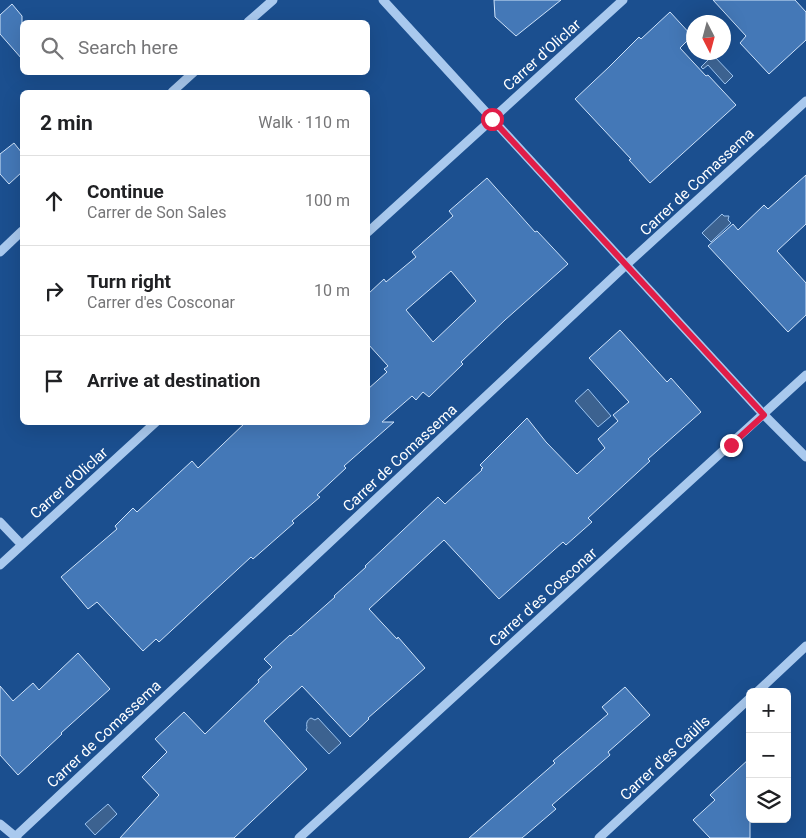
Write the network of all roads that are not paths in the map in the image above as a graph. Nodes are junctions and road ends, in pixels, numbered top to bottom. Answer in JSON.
{"nodes":[{"id":1,"x":273,"y":0,"type":"edge"},
{"id":2,"x":383,"y":0,"type":"edge"},
{"id":3,"x":623,"y":0,"type":"edge"},
{"id":4,"x":250,"y":20,"type":"edge"},
{"id":5,"x":191,"y":75,"type":"edge"},
{"id":6,"x":174,"y":90,"type":"edge"},
{"id":7,"x":806,"y":100,"type":"edge"},
{"id":8,"x":492,"y":119,"type":"junction"},
{"id":9,"x":370,"y":230,"type":"edge"},
{"id":10,"x":20,"y":233,"type":"edge"},
{"id":11,"x":0,"y":252,"type":"edge"},
{"id":12,"x":626,"y":266,"type":"junction"},
{"id":13,"x":806,"y":376,"type":"edge"},
{"id":14,"x":764,"y":415,"type":"junction"},
{"id":15,"x":153,"y":425,"type":"edge"},
{"id":16,"x":806,"y":458,"type":"edge"},
{"id":17,"x":0,"y":522,"type":"edge"},
{"id":18,"x":22,"y":544,"type":"junction"},
{"id":19,"x":0,"y":565,"type":"edge"},
{"id":20,"x":806,"y":646,"type":"edge"},
{"id":21,"x":761,"y":688,"type":"edge"},
{"id":22,"x":746,"y":702,"type":"edge"},
{"id":23,"x":0,"y":824,"type":"edge"},
{"id":24,"x":16,"y":837,"type":"edge"},
{"id":25,"x":299,"y":838,"type":"edge"},
{"id":26,"x":598,"y":838,"type":"edge"}],
"edges":[{"from":1,"to":4,"type":"street"},
{"from":2,"to":8,"type":"street"},
{"from":3,"to":8,"type":"street","name":"Carrer d'Oliclar"},
{"from":5,"to":6,"type":"street"},
{"from":7,"to":12,"type":"street","name":"Carrer de Comassema"},
{"from":8,"to":9,"type":"street","name":"Carrer d'Oliclar"},
{"from":8,"to":12,"type":"street"},
{"from":10,"to":11,"type":"street"},
{"from":12,"to":14,"type":"street"},
{"from":12,"to":24,"type":"street","name":"Carrer de Comassema"},
{"from":13,"to":14,"type":"street","name":"Carrer d'es Cosconar"},
{"from":14,"to":16,"type":"street"},
{"from":14,"to":25,"type":"street","name":"Carrer d'es Cosconar"},
{"from":15,"to":18,"type":"street","name":"Carrer d'Oliclar"},
{"from":17,"to":18,"type":"street"},
{"from":18,"to":19,"type":"street","name":"Carrer d'Oliclar"},
{"from":20,"to":21,"type":"street"},
{"from":22,"to":26,"type":"street","name":"Carrer d'es Caülls"},
{"from":23,"to":24,"type":"street"}]}
